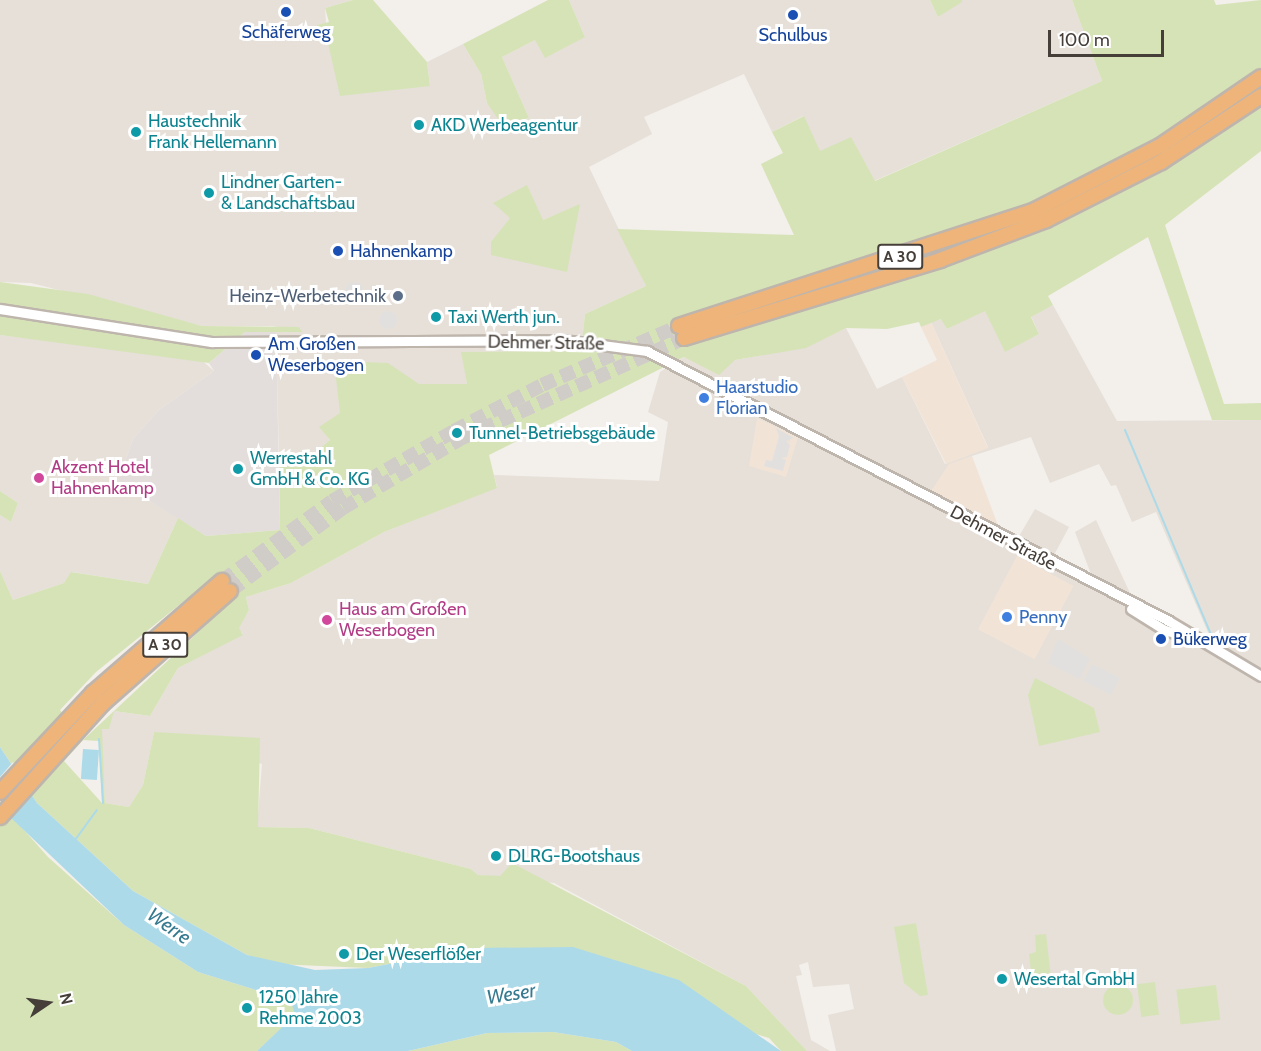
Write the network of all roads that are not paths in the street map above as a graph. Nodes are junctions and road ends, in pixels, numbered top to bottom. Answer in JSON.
{"nodes":[{"id":1,"x":1261,"y":77,"type":"edge"},
{"id":2,"x":1261,"y":96,"type":"edge"},
{"id":3,"x":0,"y":309,"type":"edge"},
{"id":4,"x":1261,"y":676,"type":"edge"},
{"id":5,"x":0,"y":792,"type":"edge"},
{"id":6,"x":0,"y":817,"type":"edge"}],
"edges":[{"from":1,"to":2,"type":"highway","number":"A 30"},
{"from":3,"to":4,"type":"street","name":"Dehmer Straße"},
{"from":5,"to":6,"type":"highway","number":"A 30"}]}
